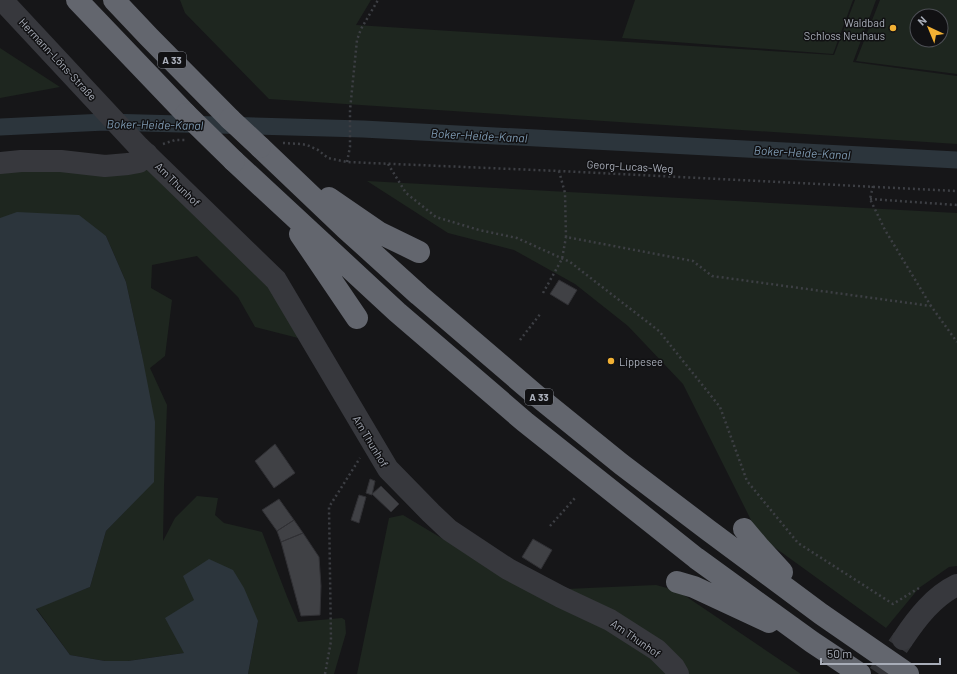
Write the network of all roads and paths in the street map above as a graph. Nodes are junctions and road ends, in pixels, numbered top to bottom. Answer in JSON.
{"nodes":[{"id":1,"x":2,"y":0,"type":"edge"},
{"id":2,"x":77,"y":0,"type":"edge"},
{"id":3,"x":114,"y":0,"type":"edge"},
{"id":4,"x":378,"y":0,"type":"edge"},
{"id":5,"x":307,"y":145,"type":"dead end"},
{"id":6,"x":266,"y":153,"type":"junction"},
{"id":7,"x":147,"y":154,"type":"junction"},
{"id":8,"x":347,"y":162,"type":"junction"},
{"id":9,"x":0,"y":163,"type":"edge"},
{"id":10,"x":388,"y":164,"type":"junction"},
{"id":11,"x":559,"y":171,"type":"junction"},
{"id":12,"x":873,"y":186,"type":"junction"},
{"id":13,"x":957,"y":191,"type":"edge"},
{"id":14,"x":870,"y":199,"type":"junction"},
{"id":15,"x":281,"y":205,"type":"junction"},
{"id":16,"x":957,"y":205,"type":"edge"},
{"id":17,"x":566,"y":237,"type":"junction"},
{"id":18,"x":419,"y":252,"type":"dead end"},
{"id":19,"x":562,"y":259,"type":"junction"},
{"id":20,"x":543,"y":293,"type":"dead end"},
{"id":21,"x":931,"y":306,"type":"junction"},
{"id":22,"x":541,"y":313,"type":"dead end"},
{"id":23,"x":357,"y":318,"type":"dead end"},
{"id":24,"x":520,"y":340,"type":"dead end"},
{"id":25,"x":957,"y":342,"type":"edge"},
{"id":26,"x":371,"y":441,"type":"junction"},
{"id":27,"x":575,"y":498,"type":"dead end"},
{"id":28,"x":550,"y":526,"type":"dead end"},
{"id":29,"x":744,"y":529,"type":"dead end"},
{"id":30,"x":676,"y":582,"type":"dead end"},
{"id":31,"x":925,"y":584,"type":"dead end"},
{"id":32,"x":957,"y":585,"type":"edge"},
{"id":33,"x":821,"y":614,"type":"junction"},
{"id":34,"x":903,"y":639,"type":"tunnel mouth"},
{"id":35,"x":812,"y":642,"type":"junction"},
{"id":36,"x":325,"y":674,"type":"edge"},
{"id":37,"x":678,"y":674,"type":"edge"},
{"id":38,"x":860,"y":674,"type":"edge"},
{"id":39,"x":908,"y":674,"type":"edge"}],
"edges":[{"from":1,"to":7,"type":"street","name":"Hermann-Löns-Straße"},
{"from":2,"to":15,"type":"highway","number":"A 33","bridge":true},
{"from":3,"to":6,"type":"highway","number":"A 33","bridge":true},
{"from":4,"to":8,"type":"path"},
{"from":5,"to":8,"type":"path","name":"Georg-Lucas-Weg"},
{"from":6,"to":18,"type":"highway"},
{"from":6,"to":33,"type":"highway","number":"A 33"},
{"from":7,"to":9,"type":"street"},
{"from":7,"to":26,"type":"street","name":"Am Thunhof"},
{"from":8,"to":10,"type":"path","name":"Georg-Lucas-Weg"},
{"from":10,"to":11,"type":"path","name":"Georg-Lucas-Weg"},
{"from":10,"to":19,"type":"path"},
{"from":11,"to":12,"type":"path","name":"Georg-Lucas-Weg"},
{"from":11,"to":17,"type":"path"},
{"from":12,"to":13,"type":"path","name":"Georg-Lucas-Weg"},
{"from":12,"to":14,"type":"path"},
{"from":14,"to":16,"type":"path"},
{"from":14,"to":21,"type":"path"},
{"from":15,"to":23,"type":"highway"},
{"from":15,"to":35,"type":"highway","number":"A 33"},
{"from":17,"to":19,"type":"path"},
{"from":17,"to":21,"type":"path"},
{"from":19,"to":20,"type":"path"},
{"from":19,"to":31,"type":"path"},
{"from":21,"to":25,"type":"path"},
{"from":22,"to":24,"type":"path"},
{"from":26,"to":36,"type":"path"},
{"from":26,"to":37,"type":"street","name":"Am Thunhof"},
{"from":27,"to":28,"type":"path"},
{"from":29,"to":33,"type":"highway"},
{"from":30,"to":35,"type":"highway"},
{"from":32,"to":34,"type":"street"},
{"from":33,"to":39,"type":"highway","number":"A 33"},
{"from":35,"to":38,"type":"highway","number":"A 33"}]}
